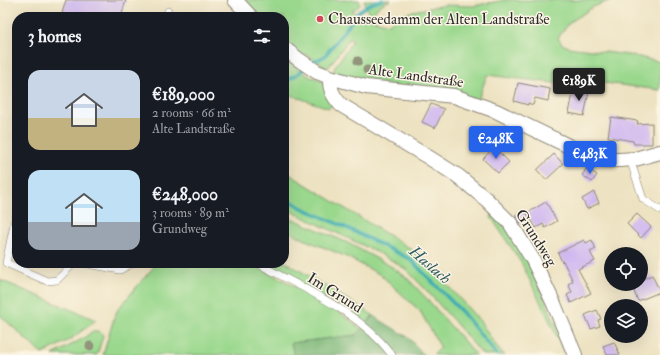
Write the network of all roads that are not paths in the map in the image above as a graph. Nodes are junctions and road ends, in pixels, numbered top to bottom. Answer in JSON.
{"nodes":[{"id":1,"x":235,"y":0,"type":"edge"},
{"id":2,"x":246,"y":12,"type":"edge"},
{"id":3,"x":289,"y":52,"type":"edge"},
{"id":4,"x":324,"y":74,"type":"junction"},
{"id":5,"x":660,"y":152,"type":"edge"},
{"id":6,"x":630,"y":159,"type":"junction"},
{"id":7,"x":660,"y":210,"type":"edge"},
{"id":8,"x":12,"y":234,"type":"edge"},
{"id":9,"x":12,"y":266,"type":"edge"},
{"id":10,"x":17,"y":268,"type":"edge"},
{"id":11,"x":69,"y":268,"type":"edge"},
{"id":12,"x":109,"y":268,"type":"edge"},
{"id":13,"x":124,"y":268,"type":"edge"},
{"id":14,"x":266,"y":268,"type":"edge"},
{"id":15,"x":392,"y":355,"type":"edge"},
{"id":16,"x":575,"y":355,"type":"edge"}],
"edges":[{"from":1,"to":2,"type":"street"},
{"from":3,"to":4,"type":"street","name":"Alte Landstraße"},
{"from":4,"to":6,"type":"street","name":"Alte Landstraße"},
{"from":4,"to":16,"type":"street","name":"Grundweg"},
{"from":5,"to":6,"type":"street","name":"Alte Landstraße"},
{"from":6,"to":7,"type":"lane"},
{"from":8,"to":9,"type":"lane"},
{"from":10,"to":11,"type":"lane"},
{"from":12,"to":13,"type":"lane"},
{"from":14,"to":15,"type":"lane","name":"Im Grund"}]}
